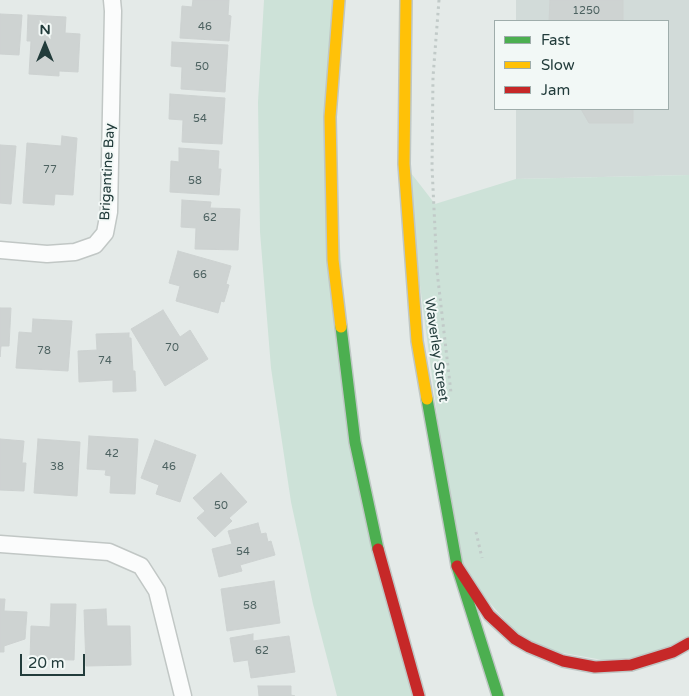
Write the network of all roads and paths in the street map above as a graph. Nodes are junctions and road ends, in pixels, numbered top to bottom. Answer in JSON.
{"nodes":[{"id":1,"x":112,"y":0,"type":"edge"},
{"id":2,"x":339,"y":0,"type":"edge"},
{"id":3,"x":406,"y":0,"type":"edge"},
{"id":4,"x":439,"y":0,"type":"edge"},
{"id":5,"x":0,"y":250,"type":"edge"},
{"id":6,"x":452,"y":401,"type":"dead end"},
{"id":7,"x":475,"y":525,"type":"dead end"},
{"id":8,"x":0,"y":544,"type":"edge"},
{"id":9,"x":484,"y":564,"type":"dead end"},
{"id":10,"x":458,"y":566,"type":"junction"},
{"id":11,"x":689,"y":642,"type":"edge"},
{"id":12,"x":183,"y":696,"type":"edge"},
{"id":13,"x":419,"y":696,"type":"edge"},
{"id":14,"x":498,"y":696,"type":"edge"}],
"edges":[{"from":1,"to":5,"type":"street","name":"Brigantine Bay"},
{"from":2,"to":13,"type":"main road"},
{"from":3,"to":10,"type":"main road","name":"Waverley Street"},
{"from":4,"to":6,"type":"path"},
{"from":7,"to":9,"type":"path"},
{"from":8,"to":12,"type":"street"},
{"from":10,"to":11,"type":"main road"},
{"from":10,"to":14,"type":"main road","name":"Waverley Street"}]}
